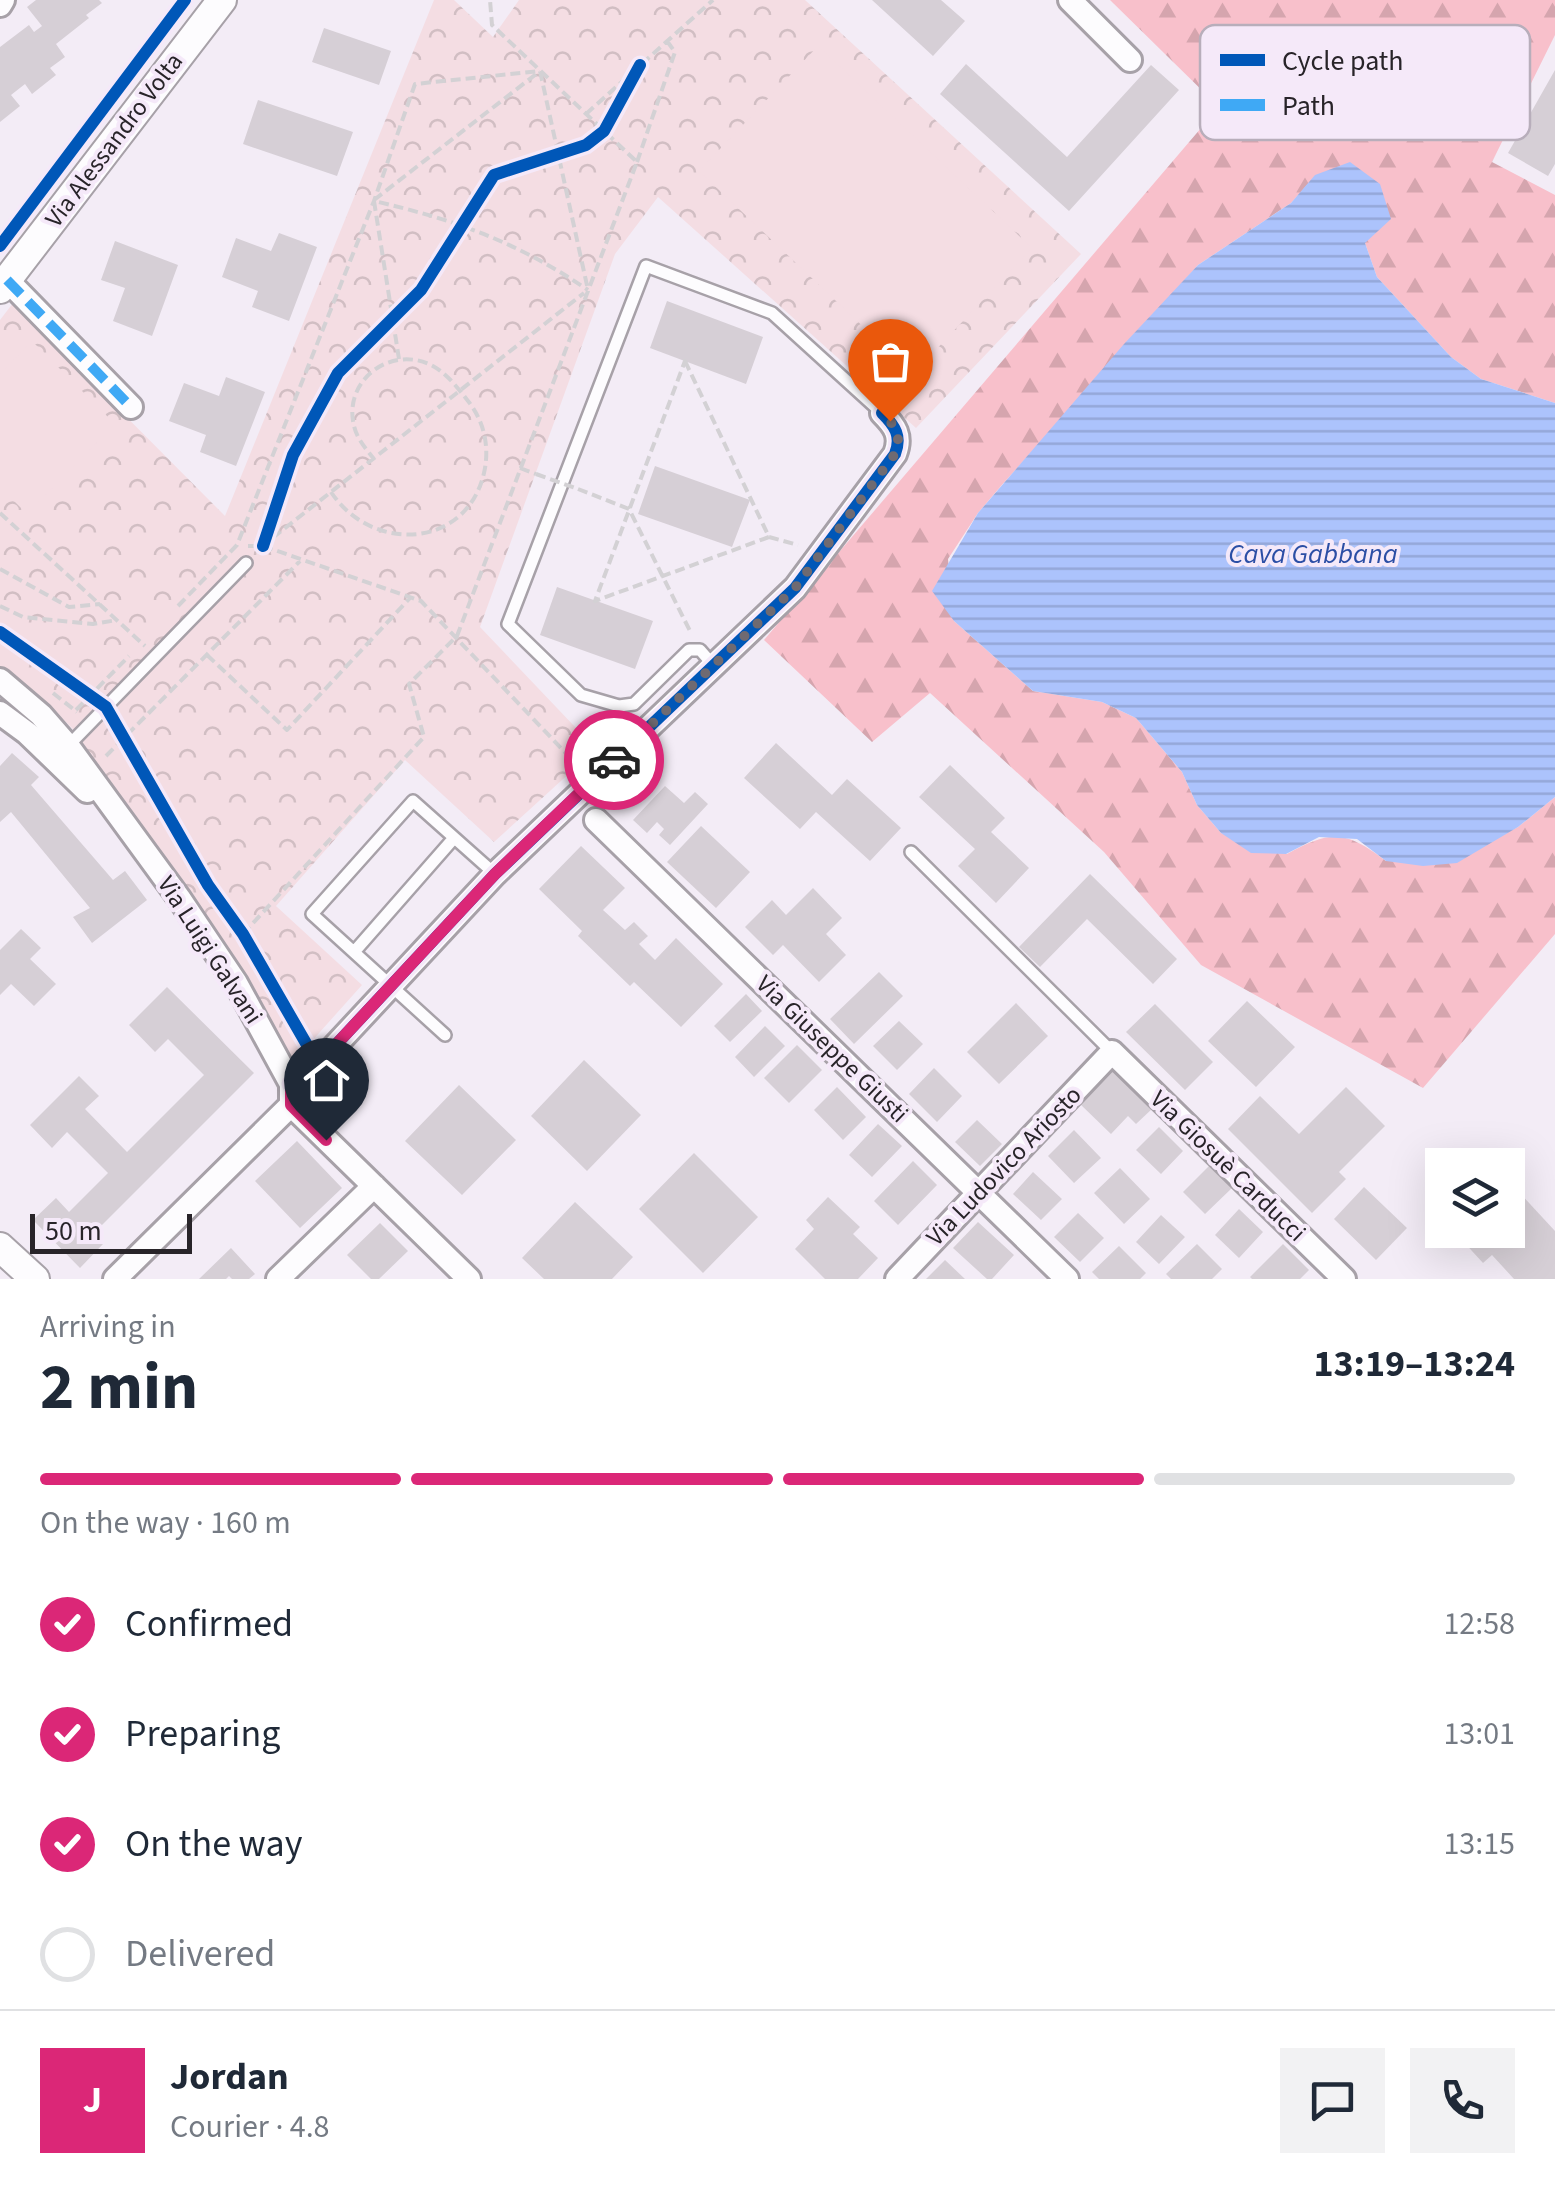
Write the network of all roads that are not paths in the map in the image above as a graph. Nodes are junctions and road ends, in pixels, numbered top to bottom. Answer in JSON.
{"nodes":[{"id":1,"x":222,"y":0,"type":"edge"},
{"id":2,"x":1070,"y":0,"type":"edge"},
{"id":3,"x":1130,"y":60,"type":"dead end"},
{"id":4,"x":4,"y":284,"type":"edge"},
{"id":5,"x":130,"y":407,"type":"dead end"},
{"id":6,"x":882,"y":413,"type":"joint"},
{"id":7,"x":246,"y":563,"type":"dead end"},
{"id":8,"x":707,"y":658,"type":"junction"},
{"id":9,"x":0,"y":680,"type":"edge"},
{"id":10,"x":0,"y":713,"type":"edge"},
{"id":11,"x":68,"y":746,"type":"junction"},
{"id":12,"x":596,"y":820,"type":"dead end"},
{"id":13,"x":454,"y":838,"type":"junction"},
{"id":14,"x":145,"y":851,"type":"junction"},
{"id":15,"x":911,"y":852,"type":"dead end"},
{"id":16,"x":495,"y":874,"type":"junction"},
{"id":17,"x":354,"y":952,"type":"junction"},
{"id":18,"x":392,"y":986,"type":"junction"},
{"id":19,"x":444,"y":1035,"type":"dead end"},
{"id":20,"x":1112,"y":1052,"type":"junction"},
{"id":21,"x":291,"y":1094,"type":"junction"},
{"id":22,"x":374,"y":1186,"type":"junction"},
{"id":23,"x":979,"y":1192,"type":"junction"},
{"id":24,"x":0,"y":1247,"type":"edge"},
{"id":25,"x":35,"y":1279,"type":"edge"},
{"id":26,"x":116,"y":1279,"type":"edge"},
{"id":27,"x":278,"y":1279,"type":"edge"},
{"id":28,"x":469,"y":1279,"type":"edge"},
{"id":29,"x":896,"y":1279,"type":"edge"},
{"id":30,"x":1068,"y":1279,"type":"edge"},
{"id":31,"x":1344,"y":1279,"type":"edge"}],
"edges":[{"from":1,"to":4,"type":"street","name":"Via Alessandro Volta"},
{"from":2,"to":3,"type":"street"},
{"from":4,"to":5,"type":"street","name":"Via Alessandro Volta"},
{"from":6,"to":8,"type":"street"},
{"from":6,"to":8,"type":"lane"},
{"from":7,"to":11,"type":"lane"},
{"from":8,"to":16,"type":"street"},
{"from":9,"to":11,"type":"street","name":"Via Luigi Galvani"},
{"from":10,"to":14,"type":"street","name":"Via Luigi Galvani"},
{"from":11,"to":14,"type":"street","name":"Via Luigi Galvani"},
{"from":12,"to":23,"type":"street","name":"Via Giuseppe Giusti"},
{"from":13,"to":16,"type":"lane"},
{"from":13,"to":17,"type":"lane"},
{"from":13,"to":17,"type":"lane"},
{"from":14,"to":21,"type":"street","name":"Via Luigi Galvani"},
{"from":15,"to":20,"type":"lane"},
{"from":16,"to":18,"type":"street"},
{"from":17,"to":18,"type":"lane"},
{"from":18,"to":19,"type":"lane"},
{"from":18,"to":21,"type":"street"},
{"from":20,"to":23,"type":"street","name":"Via Ludovico Ariosto"},
{"from":20,"to":31,"type":"street","name":"Via Giosuè Carducci"},
{"from":21,"to":22,"type":"street","name":"Via Luigi Galvani"},
{"from":21,"to":26,"type":"street"},
{"from":22,"to":27,"type":"street"},
{"from":22,"to":28,"type":"street","name":"Via Luigi Galvani"},
{"from":23,"to":29,"type":"street","name":"Via Ludovico Ariosto"},
{"from":23,"to":30,"type":"street","name":"Via Giuseppe Giusti"},
{"from":24,"to":25,"type":"street"}]}
